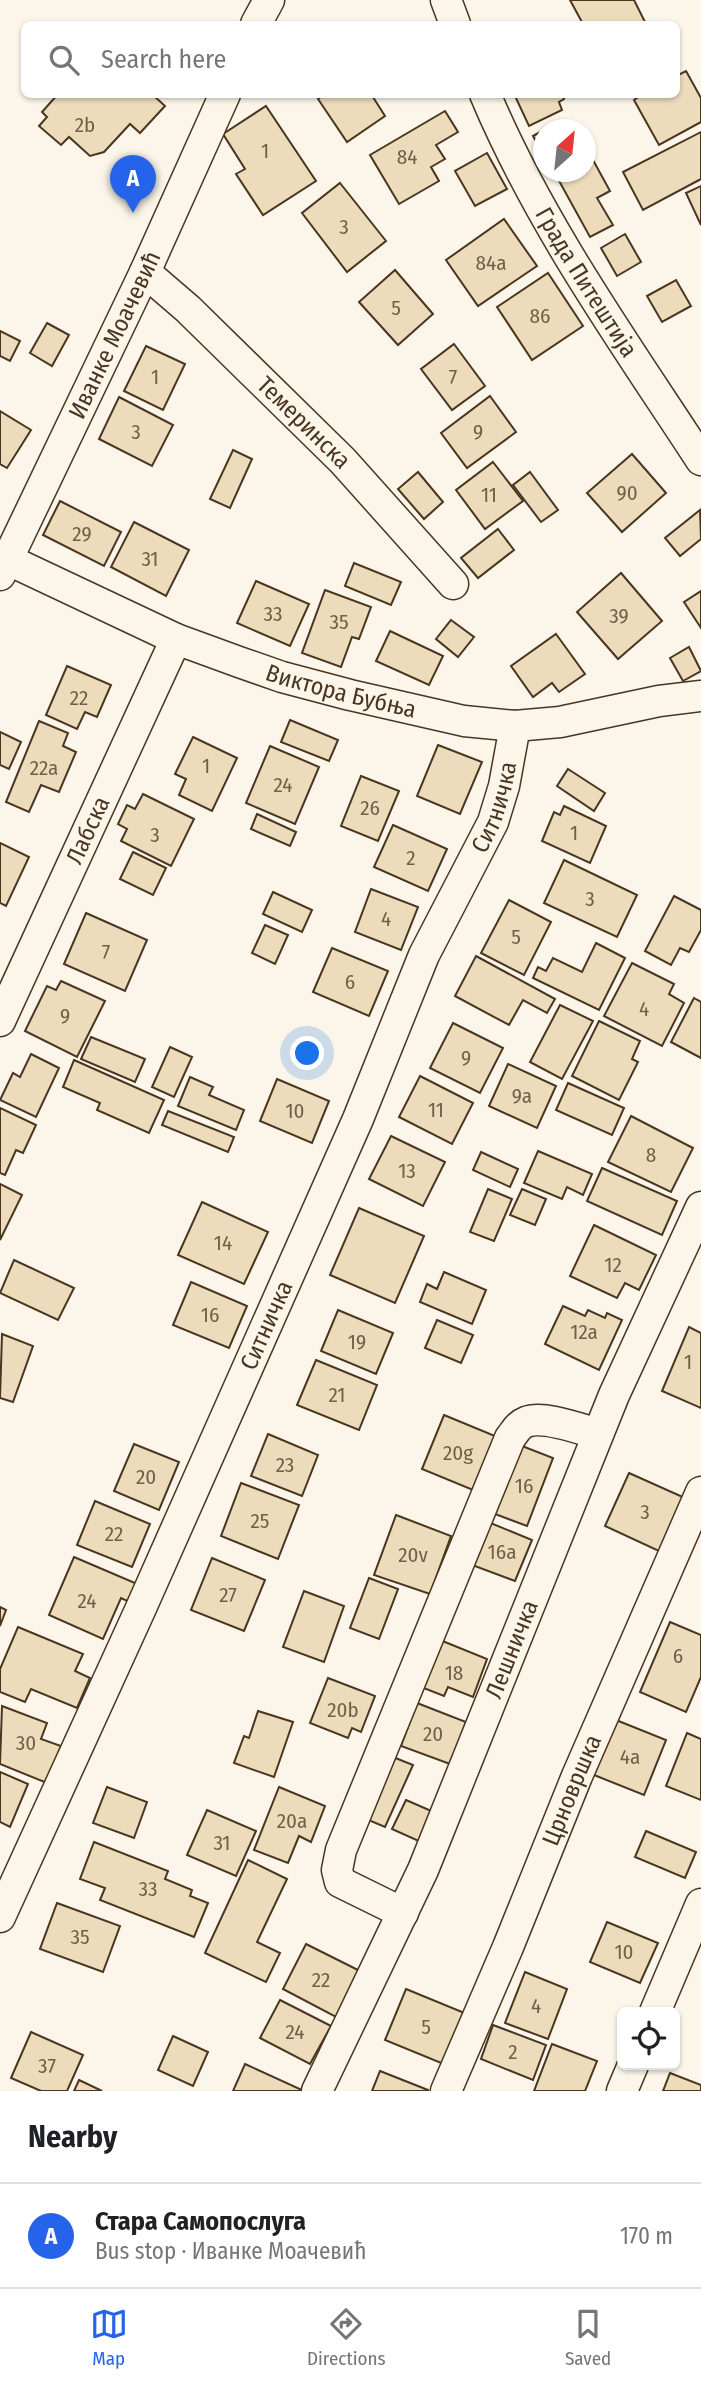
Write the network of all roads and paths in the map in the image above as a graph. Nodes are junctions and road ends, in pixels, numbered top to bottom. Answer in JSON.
{"nodes":[{"id":1,"x":269,"y":0,"type":"edge"},
{"id":2,"x":446,"y":0,"type":"edge"},
{"id":3,"x":258,"y":21,"type":"edge"},
{"id":4,"x":455,"y":21,"type":"edge"},
{"id":5,"x":223,"y":98,"type":"edge"},
{"id":6,"x":487,"y":98,"type":"edge"},
{"id":7,"x":145,"y":272,"type":"junction"},
{"id":8,"x":701,"y":460,"type":"edge"},
{"id":9,"x":2,"y":564,"type":"edge"},
{"id":10,"x":453,"y":584,"type":"dead end"},
{"id":11,"x":176,"y":639,"type":"junction"},
{"id":12,"x":701,"y":696,"type":"edge"},
{"id":13,"x":515,"y":726,"type":"junction"},
{"id":14,"x":0,"y":1021,"type":"edge"},
{"id":15,"x":701,"y":1207,"type":"edge"},
{"id":16,"x":598,"y":1434,"type":"junction"},
{"id":17,"x":701,"y":1492,"type":"edge"},
{"id":18,"x":701,"y":1904,"type":"edge"},
{"id":19,"x":403,"y":1913,"type":"junction"},
{"id":20,"x":0,"y":1917,"type":"edge"},
{"id":21,"x":657,"y":2007,"type":"edge"},
{"id":22,"x":631,"y":2070,"type":"edge"},
{"id":23,"x":317,"y":2091,"type":"edge"},
{"id":24,"x":446,"y":2091,"type":"edge"},
{"id":25,"x":622,"y":2091,"type":"edge"}],
"edges":[{"from":1,"to":3,"type":"street"},
{"from":2,"to":4,"type":"street"},
{"from":5,"to":7,"type":"street","name":"Иванке Моачевић"},
{"from":6,"to":8,"type":"street","name":"Града Питештија"},
{"from":7,"to":9,"type":"street","name":"Иванке Моачевић"},
{"from":7,"to":10,"type":"street","name":"Темеринска"},
{"from":9,"to":11,"type":"street","name":"Виктора Бубња"},
{"from":11,"to":13,"type":"street","name":"Виктора Бубња"},
{"from":11,"to":14,"type":"street","name":"Лабска"},
{"from":12,"to":13,"type":"street","name":"Виктора Бубња"},
{"from":13,"to":20,"type":"street","name":"Ситничка"},
{"from":15,"to":16,"type":"street","name":"Лешничка"},
{"from":16,"to":19,"type":"street","name":"Лешничка"},
{"from":16,"to":19,"type":"street"},
{"from":17,"to":24,"type":"street","name":"Црновршка"},
{"from":18,"to":21,"type":"street"},
{"from":19,"to":23,"type":"street","name":"Лешничка"},
{"from":22,"to":25,"type":"street"}]}
